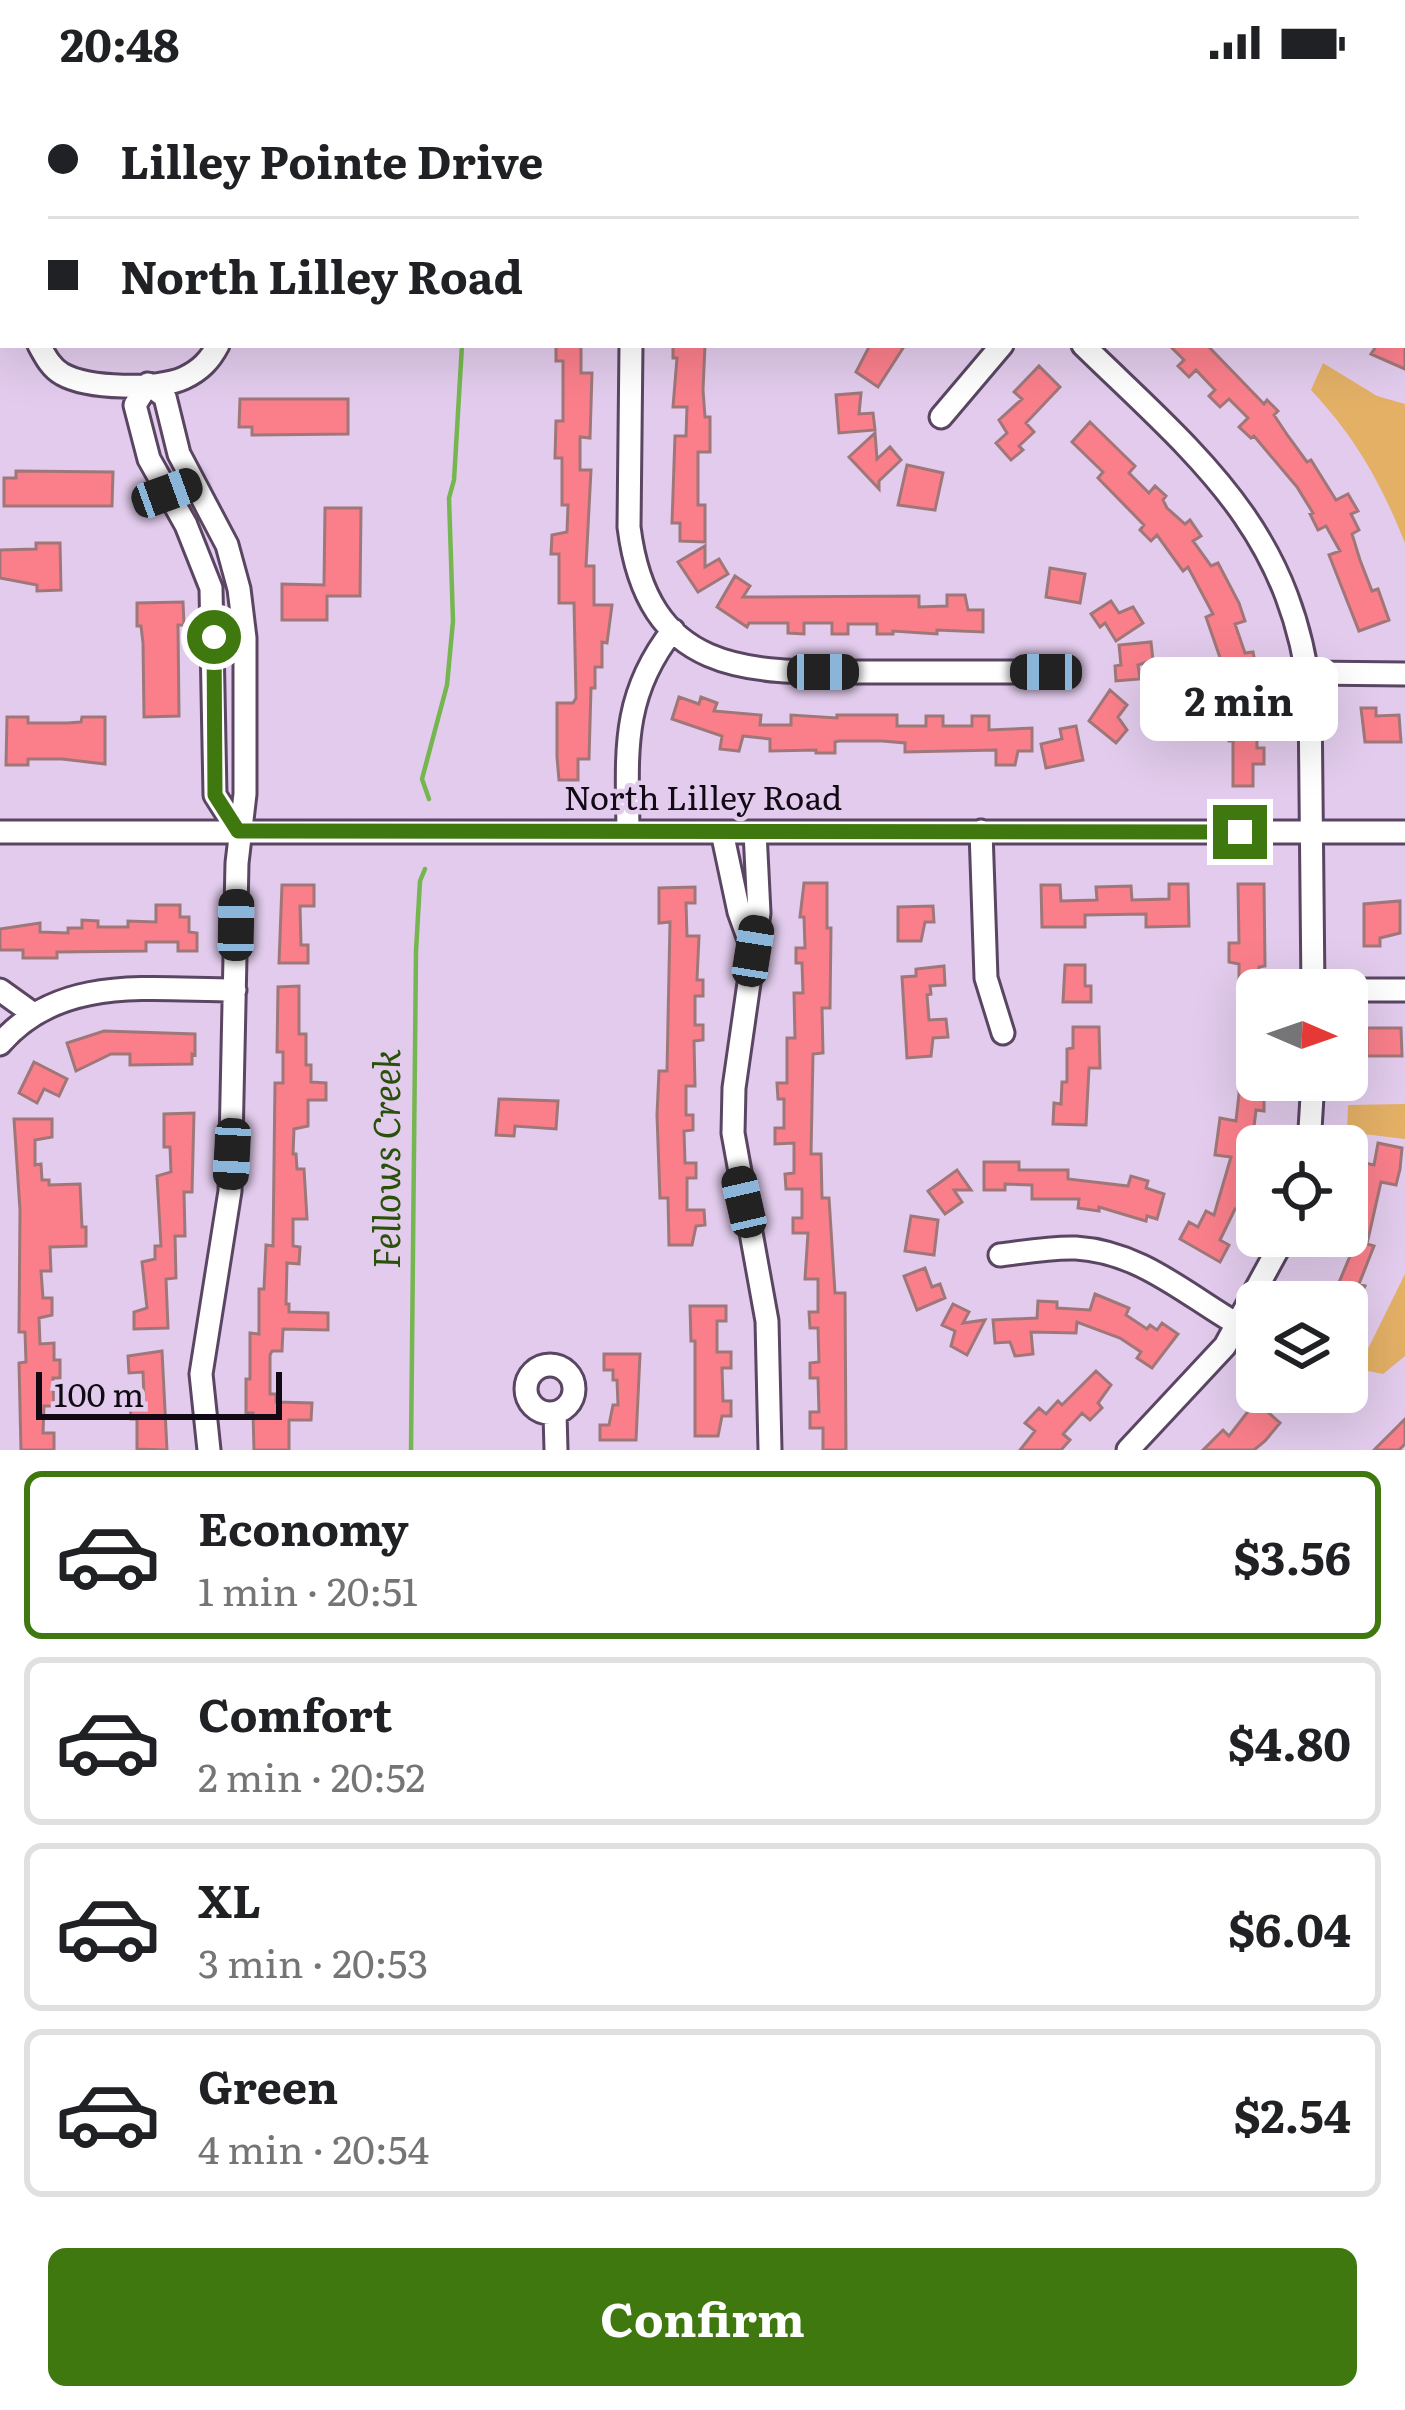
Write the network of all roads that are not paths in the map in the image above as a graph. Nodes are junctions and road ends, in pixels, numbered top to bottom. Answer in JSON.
{"nodes":[{"id":1,"x":41,"y":348,"type":"edge"},
{"id":2,"x":216,"y":348,"type":"edge"},
{"id":3,"x":631,"y":348,"type":"edge"},
{"id":4,"x":1000,"y":348,"type":"edge"},
{"id":5,"x":1087,"y":348,"type":"edge"},
{"id":6,"x":148,"y":384,"type":"junction"},
{"id":7,"x":941,"y":417,"type":"dead end"},
{"id":8,"x":194,"y":484,"type":"junction"},
{"id":9,"x":167,"y":493,"type":"junction"},
{"id":10,"x":227,"y":545,"type":"junction"},
{"id":11,"x":200,"y":555,"type":"junction"},
{"id":12,"x":674,"y":630,"type":"junction"},
{"id":13,"x":1046,"y":672,"type":"dead end"},
{"id":14,"x":1308,"y":673,"type":"junction"},
{"id":15,"x":1405,"y":674,"type":"edge"},
{"id":16,"x":238,"y":831,"type":"junction"},
{"id":17,"x":628,"y":831,"type":"junction"},
{"id":18,"x":981,"y":831,"type":"junction"},
{"id":19,"x":0,"y":832,"type":"edge"},
{"id":20,"x":722,"y":832,"type":"junction"},
{"id":21,"x":755,"y":832,"type":"junction"},
{"id":22,"x":1312,"y":832,"type":"junction"},
{"id":23,"x":1405,"y":832,"type":"edge"},
{"id":24,"x":753,"y":951,"type":"junction"},
{"id":25,"x":1313,"y":969,"type":"edge"},
{"id":26,"x":235,"y":990,"type":"junction"},
{"id":27,"x":1368,"y":990,"type":"edge"},
{"id":28,"x":1405,"y":990,"type":"edge"},
{"id":29,"x":0,"y":991,"type":"edge"},
{"id":30,"x":32,"y":1013,"type":"junction"},
{"id":31,"x":1003,"y":1033,"type":"dead end"},
{"id":32,"x":0,"y":1043,"type":"edge"},
{"id":33,"x":1000,"y":1255,"type":"dead end"},
{"id":34,"x":1236,"y":1323,"type":"edge"},
{"id":35,"x":1236,"y":1325,"type":"edge"},
{"id":36,"x":555,"y":1413,"type":"dead end"},
{"id":37,"x":209,"y":1450,"type":"edge"},
{"id":38,"x":556,"y":1450,"type":"edge"},
{"id":39,"x":770,"y":1450,"type":"edge"},
{"id":40,"x":1128,"y":1450,"type":"edge"}],
"edges":[{"from":1,"to":6,"type":"street"},
{"from":2,"to":6,"type":"street"},
{"from":3,"to":12,"type":"street"},
{"from":4,"to":7,"type":"street"},
{"from":5,"to":14,"type":"street"},
{"from":6,"to":8,"type":"street"},
{"from":6,"to":9,"type":"street"},
{"from":8,"to":9,"type":"street"},
{"from":8,"to":10,"type":"street"},
{"from":9,"to":11,"type":"street"},
{"from":10,"to":11,"type":"street"},
{"from":10,"to":16,"type":"street"},
{"from":11,"to":16,"type":"street"},
{"from":12,"to":13,"type":"street"},
{"from":12,"to":17,"type":"street"},
{"from":14,"to":15,"type":"street"},
{"from":14,"to":22,"type":"street"},
{"from":16,"to":17,"type":"street","name":"North Lilley Road"},
{"from":16,"to":19,"type":"street","name":"North Lilley Road"},
{"from":16,"to":26,"type":"street"},
{"from":17,"to":20,"type":"street","name":"North Lilley Road"},
{"from":18,"to":21,"type":"street","name":"North Lilley Road"},
{"from":18,"to":22,"type":"street","name":"North Lilley Road"},
{"from":18,"to":31,"type":"street"},
{"from":20,"to":21,"type":"street","name":"North Lilley Road"},
{"from":20,"to":24,"type":"street"},
{"from":21,"to":24,"type":"street"},
{"from":22,"to":23,"type":"street","name":"North Lilley Road"},
{"from":22,"to":25,"type":"street"},
{"from":24,"to":39,"type":"street"},
{"from":26,"to":30,"type":"street"},
{"from":26,"to":37,"type":"street"},
{"from":27,"to":28,"type":"street"},
{"from":29,"to":30,"type":"street"},
{"from":30,"to":32,"type":"street"},
{"from":33,"to":34,"type":"street"},
{"from":35,"to":40,"type":"street"},
{"from":36,"to":38,"type":"street"}]}
